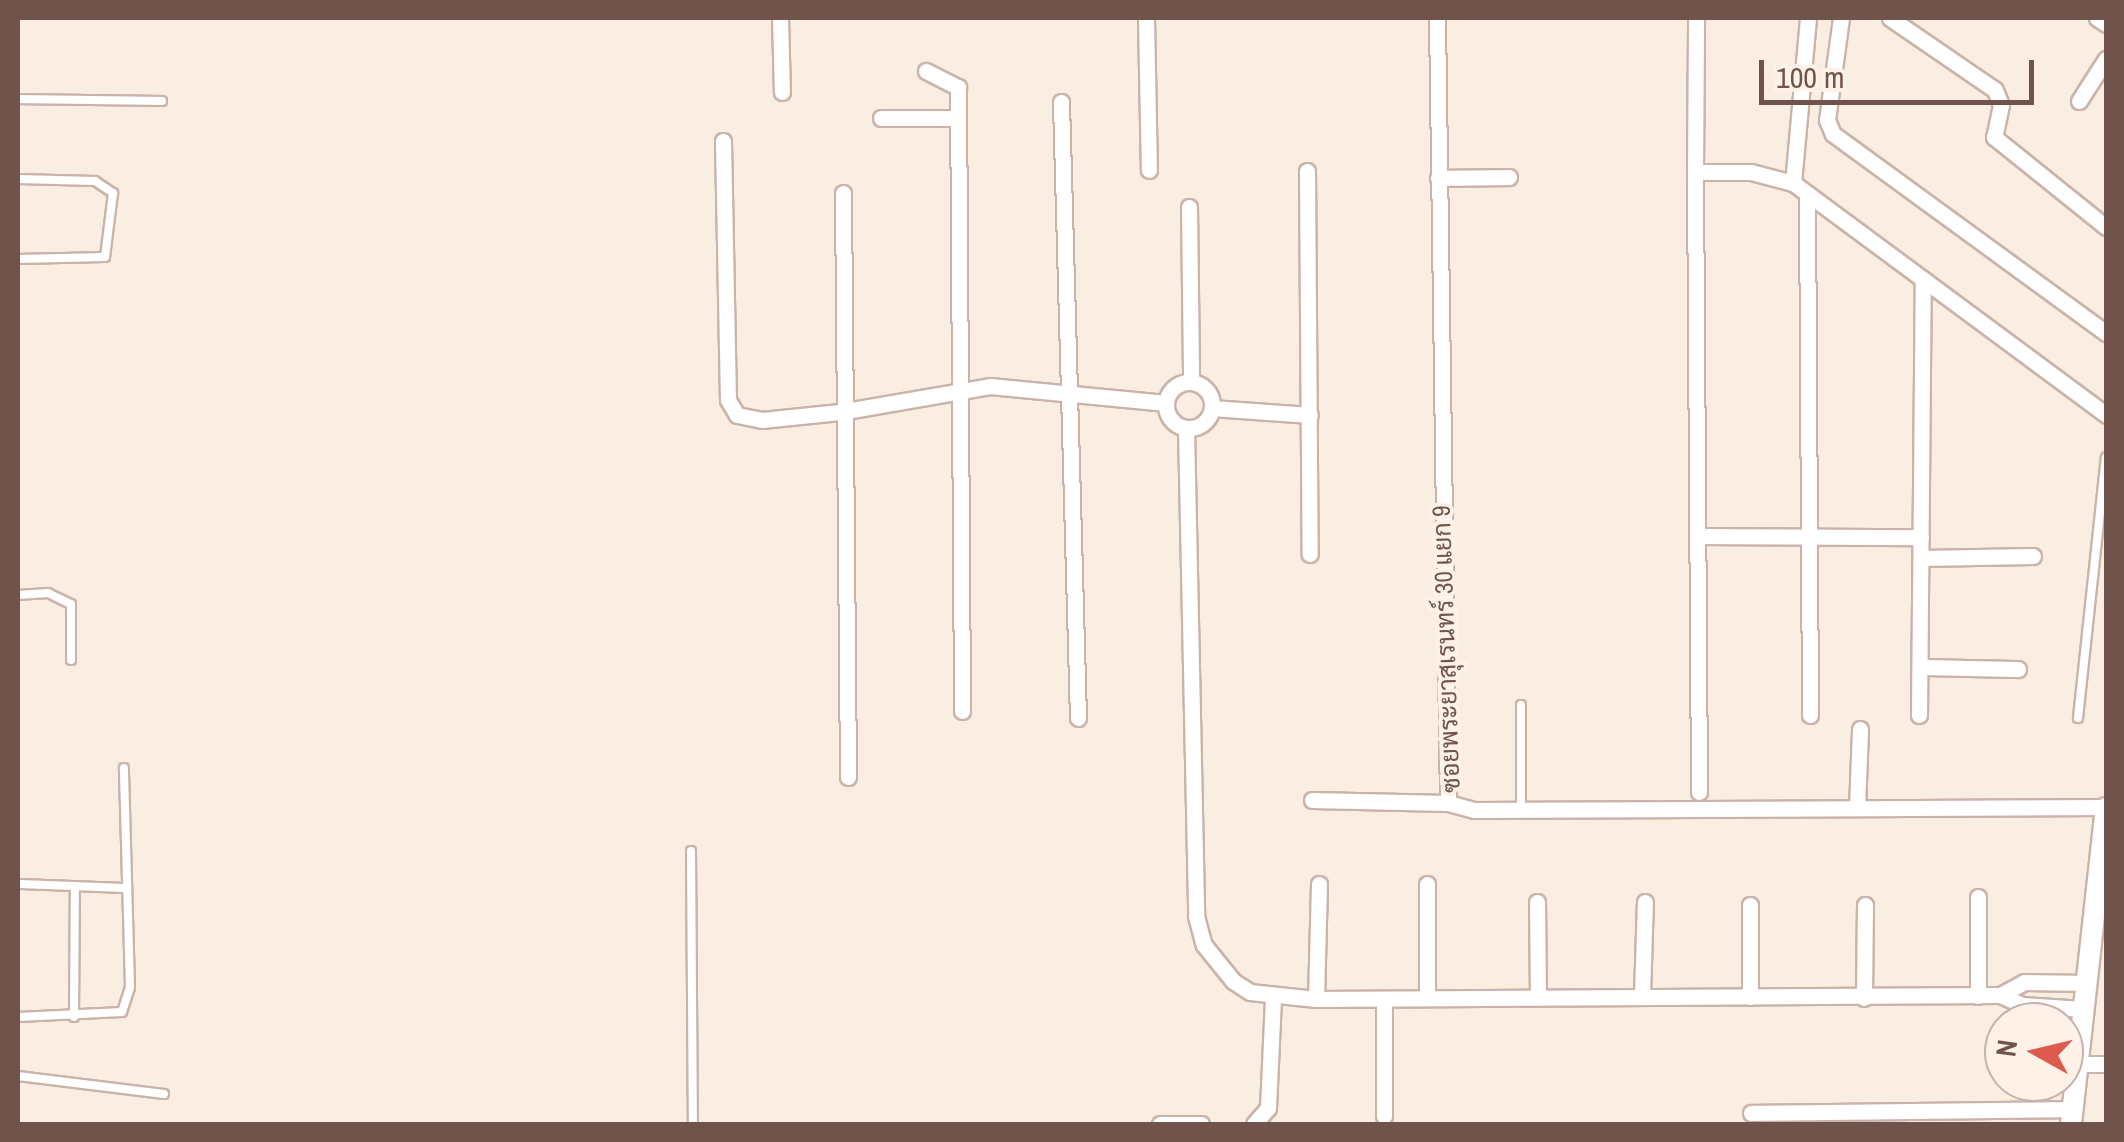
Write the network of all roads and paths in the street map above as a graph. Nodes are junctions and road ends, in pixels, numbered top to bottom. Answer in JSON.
{"nodes":[{"id":1,"x":780,"y":18,"type":"edge"},
{"id":2,"x":1146,"y":18,"type":"edge"},
{"id":3,"x":1438,"y":18,"type":"edge"},
{"id":4,"x":1696,"y":18,"type":"edge"},
{"id":5,"x":1808,"y":18,"type":"edge"},
{"id":6,"x":1841,"y":18,"type":"edge"},
{"id":7,"x":1890,"y":18,"type":"edge"},
{"id":8,"x":2097,"y":18,"type":"edge"},
{"id":9,"x":2106,"y":24,"type":"edge"},
{"id":10,"x":2106,"y":59,"type":"edge"},
{"id":11,"x":926,"y":71,"type":"dead end"},
{"id":12,"x":782,"y":92,"type":"dead end"},
{"id":13,"x":18,"y":98,"type":"edge"},
{"id":14,"x":162,"y":101,"type":"dead end"},
{"id":15,"x":1061,"y":102,"type":"dead end"},
{"id":16,"x":2079,"y":102,"type":"dead end"},
{"id":17,"x":881,"y":118,"type":"dead end"},
{"id":18,"x":957,"y":118,"type":"junction"},
{"id":19,"x":724,"y":140,"type":"dead end"},
{"id":20,"x":1148,"y":170,"type":"dead end"},
{"id":21,"x":1307,"y":171,"type":"dead end"},
{"id":22,"x":1696,"y":172,"type":"junction"},
{"id":23,"x":1509,"y":177,"type":"dead end"},
{"id":24,"x":1438,"y":178,"type":"junction"},
{"id":25,"x":18,"y":179,"type":"edge"},
{"id":26,"x":1793,"y":183,"type":"junction"},
{"id":27,"x":843,"y":192,"type":"dead end"},
{"id":28,"x":1807,"y":194,"type":"junction"},
{"id":29,"x":1189,"y":207,"type":"dead end"},
{"id":30,"x":2106,"y":226,"type":"edge"},
{"id":31,"x":18,"y":259,"type":"edge"},
{"id":32,"x":1923,"y":280,"type":"junction"},
{"id":33,"x":2106,"y":332,"type":"edge"},
{"id":34,"x":1192,"y":382,"type":"junction"},
{"id":35,"x":960,"y":390,"type":"junction"},
{"id":36,"x":1073,"y":394,"type":"junction"},
{"id":37,"x":1166,"y":403,"type":"junction"},
{"id":38,"x":1212,"y":408,"type":"junction"},
{"id":39,"x":840,"y":412,"type":"junction"},
{"id":40,"x":1310,"y":414,"type":"junction"},
{"id":41,"x":2106,"y":415,"type":"edge"},
{"id":42,"x":1186,"y":428,"type":"junction"},
{"id":43,"x":2106,"y":457,"type":"edge"},
{"id":44,"x":1809,"y":535,"type":"junction"},
{"id":45,"x":1698,"y":536,"type":"junction"},
{"id":46,"x":1921,"y":537,"type":"junction"},
{"id":47,"x":1310,"y":554,"type":"dead end"},
{"id":48,"x":2032,"y":556,"type":"dead end"},
{"id":49,"x":2096,"y":557,"type":"junction"},
{"id":50,"x":1920,"y":558,"type":"junction"},
{"id":51,"x":2106,"y":558,"type":"edge"},
{"id":52,"x":18,"y":595,"type":"edge"},
{"id":53,"x":72,"y":660,"type":"dead end"},
{"id":54,"x":1920,"y":667,"type":"junction"},
{"id":55,"x":2018,"y":669,"type":"dead end"},
{"id":56,"x":1521,"y":705,"type":"dead end"},
{"id":57,"x":962,"y":711,"type":"dead end"},
{"id":58,"x":1810,"y":715,"type":"dead end"},
{"id":59,"x":1919,"y":715,"type":"dead end"},
{"id":60,"x":1078,"y":718,"type":"dead end"},
{"id":61,"x":2078,"y":718,"type":"dead end"},
{"id":62,"x":1860,"y":729,"type":"dead end"},
{"id":63,"x":124,"y":768,"type":"dead end"},
{"id":64,"x":848,"y":777,"type":"dead end"},
{"id":65,"x":1699,"y":792,"type":"dead end"},
{"id":66,"x":1312,"y":800,"type":"dead end"},
{"id":67,"x":1448,"y":803,"type":"junction"},
{"id":68,"x":1857,"y":808,"type":"junction"},
{"id":69,"x":2106,"y":808,"type":"edge"},
{"id":70,"x":1521,"y":810,"type":"junction"},
{"id":71,"x":691,"y":852,"type":"dead end"},
{"id":72,"x":18,"y":884,"type":"edge"},
{"id":73,"x":1319,"y":884,"type":"dead end"},
{"id":74,"x":1427,"y":884,"type":"dead end"},
{"id":75,"x":75,"y":886,"type":"junction"},
{"id":76,"x":127,"y":888,"type":"junction"},
{"id":77,"x":1978,"y":897,"type":"dead end"},
{"id":78,"x":1536,"y":902,"type":"dead end"},
{"id":79,"x":1645,"y":902,"type":"dead end"},
{"id":80,"x":1750,"y":905,"type":"dead end"},
{"id":81,"x":1864,"y":905,"type":"dead end"},
{"id":82,"x":2086,"y":983,"type":"junction"},
{"id":83,"x":1642,"y":994,"type":"junction"},
{"id":84,"x":2000,"y":995,"type":"junction"},
{"id":85,"x":1538,"y":996,"type":"junction"},
{"id":86,"x":1978,"y":996,"type":"junction"},
{"id":87,"x":1273,"y":997,"type":"junction"},
{"id":88,"x":1428,"y":997,"type":"junction"},
{"id":89,"x":1750,"y":997,"type":"junction"},
{"id":90,"x":1864,"y":998,"type":"junction"},
{"id":91,"x":1316,"y":999,"type":"junction"},
{"id":92,"x":1384,"y":999,"type":"junction"},
{"id":93,"x":2014,"y":1002,"type":"edge"},
{"id":94,"x":2084,"y":1002,"type":"edge"},
{"id":95,"x":18,"y":1017,"type":"edge"},
{"id":96,"x":74,"y":1017,"type":"junction"},
{"id":97,"x":18,"y":1076,"type":"edge"},
{"id":98,"x":164,"y":1094,"type":"dead end"},
{"id":99,"x":1751,"y":1113,"type":"dead end"},
{"id":100,"x":1384,"y":1116,"type":"dead end"},
{"id":101,"x":2071,"y":1117,"type":"edge"},
{"id":102,"x":693,"y":1124,"type":"edge"},
{"id":103,"x":1160,"y":1124,"type":"edge"},
{"id":104,"x":1201,"y":1124,"type":"edge"},
{"id":105,"x":1254,"y":1124,"type":"edge"}],
"edges":[{"from":1,"to":12,"type":"street"},
{"from":2,"to":20,"type":"street"},
{"from":3,"to":24,"type":"street","name":"ซอยพระยาสุเรนทร์ 30 แยก 9"},
{"from":4,"to":22,"type":"street"},
{"from":5,"to":26,"type":"street"},
{"from":6,"to":33,"type":"street"},
{"from":7,"to":30,"type":"street"},
{"from":8,"to":9,"type":"street"},
{"from":10,"to":16,"type":"street"},
{"from":11,"to":18,"type":"street"},
{"from":13,"to":14,"type":"lane"},
{"from":15,"to":36,"type":"street"},
{"from":17,"to":18,"type":"street"},
{"from":18,"to":35,"type":"street"},
{"from":19,"to":39,"type":"street"},
{"from":21,"to":40,"type":"street"},
{"from":22,"to":26,"type":"street"},
{"from":22,"to":45,"type":"street"},
{"from":23,"to":24,"type":"street"},
{"from":24,"to":67,"type":"street","name":"ซอยพระยาสุเรนทร์ 30 แยก 9"},
{"from":25,"to":31,"type":"lane"},
{"from":26,"to":28,"type":"street"},
{"from":27,"to":39,"type":"street"},
{"from":28,"to":32,"type":"street"},
{"from":28,"to":44,"type":"street"},
{"from":29,"to":34,"type":"street"},
{"from":32,"to":41,"type":"street"},
{"from":32,"to":46,"type":"street"},
{"from":34,"to":37,"type":"street"},
{"from":34,"to":38,"type":"street"},
{"from":35,"to":36,"type":"street"},
{"from":35,"to":39,"type":"street"},
{"from":35,"to":57,"type":"street"},
{"from":36,"to":37,"type":"street"},
{"from":36,"to":60,"type":"street"},
{"from":37,"to":42,"type":"street"},
{"from":38,"to":40,"type":"street"},
{"from":38,"to":42,"type":"street"},
{"from":39,"to":64,"type":"street"},
{"from":40,"to":47,"type":"street"},
{"from":42,"to":87,"type":"street"},
{"from":43,"to":49,"type":"lane"},
{"from":44,"to":45,"type":"street"},
{"from":44,"to":46,"type":"street"},
{"from":44,"to":58,"type":"street"},
{"from":45,"to":65,"type":"street"},
{"from":46,"to":50,"type":"street"},
{"from":48,"to":50,"type":"street"},
{"from":49,"to":51,"type":"lane"},
{"from":49,"to":61,"type":"lane"},
{"from":50,"to":54,"type":"street"},
{"from":52,"to":53,"type":"lane"},
{"from":54,"to":55,"type":"street"},
{"from":54,"to":59,"type":"street"},
{"from":56,"to":70,"type":"lane"},
{"from":62,"to":68,"type":"street"},
{"from":63,"to":76,"type":"lane"},
{"from":66,"to":67,"type":"street"},
{"from":67,"to":70,"type":"street","name":"ซอยพระยาสุเรนทร์ 30 แยก 9"},
{"from":68,"to":69,"type":"street","name":"ซอยพระยาสุเรนทร์ 30 แยก 9"},
{"from":68,"to":70,"type":"street","name":"ซอยพระยาสุเรนทร์ 30 แยก 9"},
{"from":69,"to":82,"type":"street"},
{"from":71,"to":102,"type":"lane"},
{"from":72,"to":75,"type":"lane"},
{"from":73,"to":91,"type":"street"},
{"from":74,"to":88,"type":"street"},
{"from":75,"to":76,"type":"lane"},
{"from":75,"to":96,"type":"lane"},
{"from":76,"to":96,"type":"lane"},
{"from":77,"to":86,"type":"street"},
{"from":78,"to":85,"type":"street"},
{"from":79,"to":83,"type":"street"},
{"from":80,"to":89,"type":"street"},
{"from":81,"to":90,"type":"street"},
{"from":82,"to":84,"type":"street"},
{"from":82,"to":94,"type":"street"},
{"from":83,"to":85,"type":"street"},
{"from":83,"to":89,"type":"street"},
{"from":84,"to":86,"type":"street"},
{"from":84,"to":93,"type":"street"},
{"from":85,"to":88,"type":"street"},
{"from":86,"to":90,"type":"street"},
{"from":87,"to":91,"type":"street"},
{"from":87,"to":105,"type":"street"},
{"from":88,"to":92,"type":"street"},
{"from":89,"to":90,"type":"street"},
{"from":91,"to":92,"type":"street"},
{"from":92,"to":100,"type":"street"},
{"from":95,"to":96,"type":"lane"},
{"from":97,"to":98,"type":"lane"},
{"from":99,"to":101,"type":"street"},
{"from":103,"to":104,"type":"street"}]}
